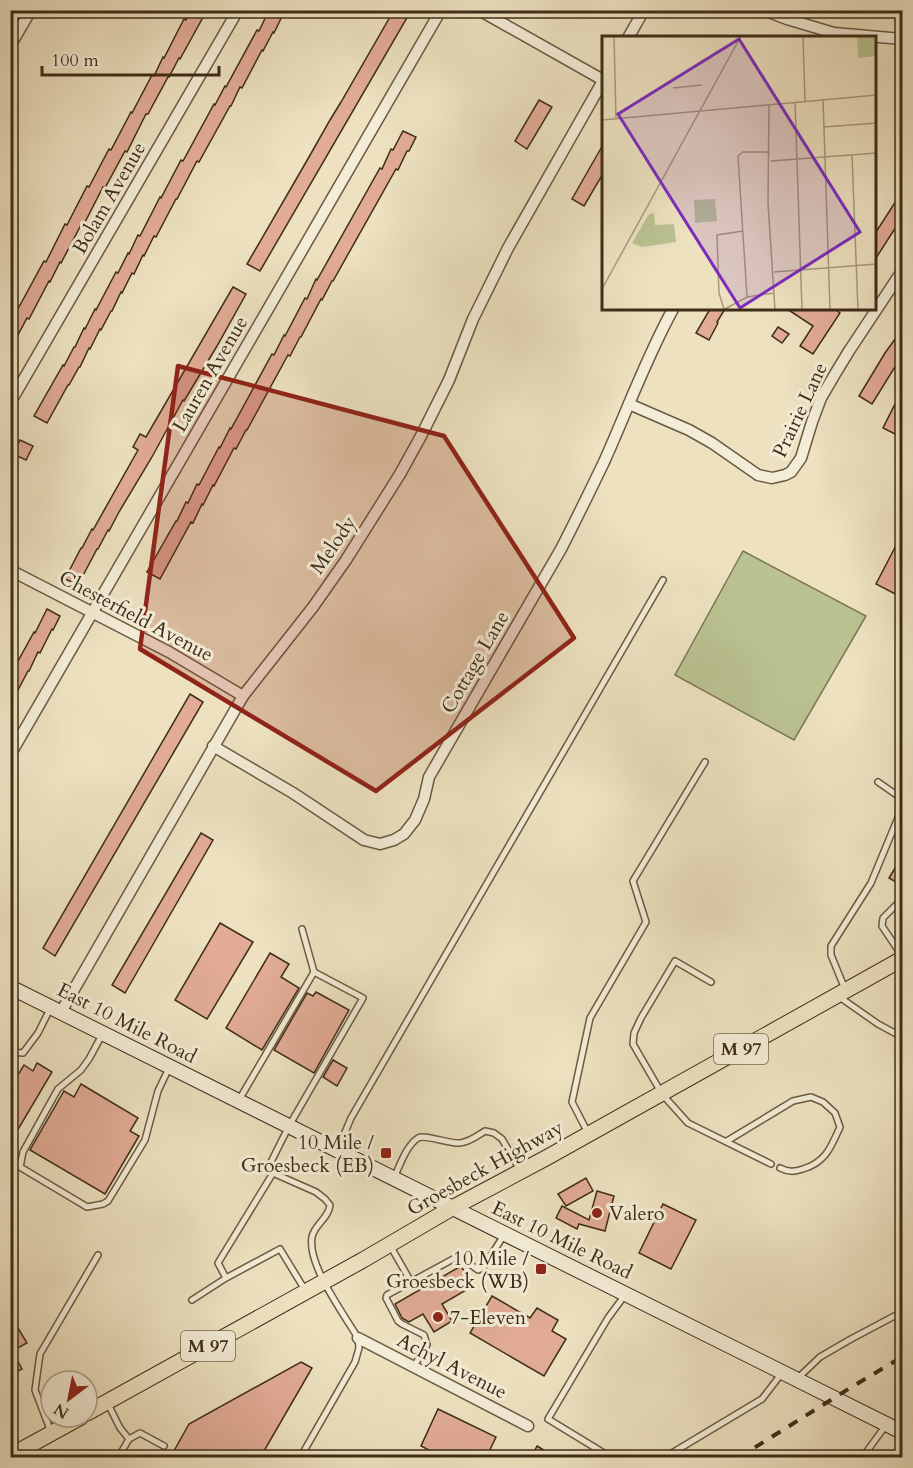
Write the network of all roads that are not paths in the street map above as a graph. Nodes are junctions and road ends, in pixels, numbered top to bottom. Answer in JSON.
{"nodes":[{"id":1,"x":31,"y":10,"type":"edge"},
{"id":2,"x":238,"y":10,"type":"edge"},
{"id":3,"x":441,"y":10,"type":"edge"},
{"id":4,"x":478,"y":10,"type":"edge"},
{"id":5,"x":644,"y":10,"type":"edge"},
{"id":6,"x":764,"y":10,"type":"edge"},
{"id":7,"x":833,"y":35,"type":"edge"},
{"id":8,"x":629,"y":36,"type":"edge"},
{"id":9,"x":850,"y":36,"type":"edge"},
{"id":10,"x":877,"y":38,"type":"edge"},
{"id":11,"x":903,"y":39,"type":"edge"},
{"id":12,"x":10,"y":46,"type":"edge"},
{"id":13,"x":602,"y":78,"type":"edge"},
{"id":14,"x":602,"y":83,"type":"edge"},
{"id":15,"x":903,"y":271,"type":"edge"},
{"id":16,"x":672,"y":310,"type":"edge"},
{"id":17,"x":877,"y":310,"type":"edge"},
{"id":18,"x":877,"y":310,"type":"edge"},
{"id":19,"x":10,"y":403,"type":"edge"},
{"id":20,"x":629,"y":404,"type":"junction"},
{"id":21,"x":10,"y":570,"type":"edge"},
{"id":22,"x":663,"y":580,"type":"dead end"},
{"id":23,"x":93,"y":614,"type":"junction"},
{"id":24,"x":243,"y":696,"type":"junction"},
{"id":25,"x":213,"y":746,"type":"junction"},
{"id":26,"x":10,"y":755,"type":"edge"},
{"id":27,"x":705,"y":762,"type":"dead end"},
{"id":28,"x":878,"y":782,"type":"dead end"},
{"id":29,"x":903,"y":802,"type":"edge"},
{"id":30,"x":903,"y":808,"type":"edge"},
{"id":31,"x":903,"y":899,"type":"edge"},
{"id":32,"x":302,"y":929,"type":"dead end"},
{"id":33,"x":903,"y":957,"type":"edge"},
{"id":34,"x":314,"y":972,"type":"junction"},
{"id":35,"x":711,"y":982,"type":"dead end"},
{"id":36,"x":10,"y":987,"type":"edge"},
{"id":37,"x":841,"y":993,"type":"junction"},
{"id":38,"x":56,"y":1010,"type":"junction"},
{"id":39,"x":103,"y":1033,"type":"junction"},
{"id":40,"x":903,"y":1037,"type":"edge"},
{"id":41,"x":10,"y":1052,"type":"edge"},
{"id":42,"x":169,"y":1066,"type":"junction"},
{"id":43,"x":662,"y":1094,"type":"junction"},
{"id":44,"x":239,"y":1101,"type":"junction"},
{"id":45,"x":290,"y":1126,"type":"junction"},
{"id":46,"x":588,"y":1134,"type":"junction"},
{"id":47,"x":727,"y":1141,"type":"junction"},
{"id":48,"x":337,"y":1150,"type":"junction"},
{"id":49,"x":771,"y":1164,"type":"dead end"},
{"id":50,"x":780,"y":1168,"type":"dead end"},
{"id":51,"x":521,"y":1172,"type":"junction"},
{"id":52,"x":273,"y":1173,"type":"junction"},
{"id":53,"x":394,"y":1178,"type":"junction"},
{"id":54,"x":452,"y":1208,"type":"junction"},
{"id":55,"x":504,"y":1233,"type":"junction"},
{"id":56,"x":389,"y":1244,"type":"junction"},
{"id":57,"x":98,"y":1255,"type":"dead end"},
{"id":58,"x":226,"y":1278,"type":"junction"},
{"id":59,"x":323,"y":1282,"type":"junction"},
{"id":60,"x":411,"y":1282,"type":"junction"},
{"id":61,"x":305,"y":1292,"type":"junction"},
{"id":62,"x":626,"y":1293,"type":"junction"},
{"id":63,"x":192,"y":1300,"type":"dead end"},
{"id":64,"x":903,"y":1312,"type":"edge"},
{"id":65,"x":358,"y":1338,"type":"junction"},
{"id":66,"x":414,"y":1366,"type":"junction"},
{"id":67,"x":782,"y":1372,"type":"junction"},
{"id":68,"x":796,"y":1379,"type":"junction"},
{"id":69,"x":107,"y":1402,"type":"junction"},
{"id":70,"x":99,"y":1406,"type":"edge"},
{"id":71,"x":887,"y":1424,"type":"junction"},
{"id":72,"x":528,"y":1426,"type":"dead end"},
{"id":73,"x":58,"y":1429,"type":"edge"},
{"id":74,"x":903,"y":1432,"type":"edge"},
{"id":75,"x":51,"y":1433,"type":"junction"},
{"id":76,"x":129,"y":1439,"type":"junction"},
{"id":77,"x":165,"y":1446,"type":"dead end"},
{"id":78,"x":10,"y":1456,"type":"edge"},
{"id":79,"x":118,"y":1458,"type":"edge"},
{"id":80,"x":300,"y":1458,"type":"edge"},
{"id":81,"x":612,"y":1458,"type":"edge"},
{"id":82,"x":659,"y":1458,"type":"edge"},
{"id":83,"x":862,"y":1458,"type":"edge"}],
"edges":[{"from":1,"to":12,"type":"street"},
{"from":2,"to":19,"type":"street","name":"Bolam Avenue"},
{"from":3,"to":23,"type":"street","name":"Lauren Avenue"},
{"from":4,"to":13,"type":"street"},
{"from":5,"to":8,"type":"street"},
{"from":6,"to":7,"type":"street"},
{"from":7,"to":9,"type":"street"},
{"from":10,"to":11,"type":"street"},
{"from":14,"to":24,"type":"street","name":"Melody"},
{"from":15,"to":17,"type":"street","name":"Prairie Lane"},
{"from":16,"to":20,"type":"street","name":"Cottage Lane"},
{"from":18,"to":20,"type":"street","name":"Prairie Lane"},
{"from":20,"to":25,"type":"street","name":"Cottage Lane"},
{"from":21,"to":23,"type":"street","name":"Chesterfield Avenue"},
{"from":22,"to":48,"type":"lane"},
{"from":23,"to":24,"type":"street","name":"Chesterfield Avenue"},
{"from":23,"to":26,"type":"street","name":"Lauren Avenue"},
{"from":24,"to":25,"type":"street","name":"Melody"},
{"from":25,"to":38,"type":"street","name":"Melody"},
{"from":27,"to":46,"type":"lane"},
{"from":28,"to":29,"type":"lane"},
{"from":30,"to":37,"type":"lane"},
{"from":31,"to":33,"type":"lane"},
{"from":32,"to":34,"type":"lane"},
{"from":33,"to":37,"type":"main road","name":"Groesbeck Highway","number":"M 97"},
{"from":34,"to":44,"type":"lane"},
{"from":34,"to":45,"type":"lane"},
{"from":35,"to":43,"type":"lane"},
{"from":36,"to":38,"type":"main road","name":"East 10 Mile Road"},
{"from":37,"to":40,"type":"lane"},
{"from":37,"to":43,"type":"main road","name":"Groesbeck Highway","number":"M 97"},
{"from":38,"to":39,"type":"main road","name":"East 10 Mile Road"},
{"from":38,"to":41,"type":"lane"},
{"from":39,"to":42,"type":"main road","name":"East 10 Mile Road"},
{"from":39,"to":42,"type":"lane"},
{"from":42,"to":44,"type":"main road","name":"East 10 Mile Road"},
{"from":43,"to":46,"type":"main road","name":"Groesbeck Highway","number":"M 97"},
{"from":43,"to":47,"type":"lane"},
{"from":44,"to":45,"type":"main road","name":"East 10 Mile Road"},
{"from":45,"to":48,"type":"main road","name":"East 10 Mile Road"},
{"from":45,"to":52,"type":"lane"},
{"from":46,"to":51,"type":"main road","name":"Groesbeck Highway","number":"M 97"},
{"from":47,"to":49,"type":"lane"},
{"from":47,"to":50,"type":"lane"},
{"from":48,"to":53,"type":"main road","name":"East 10 Mile Road"},
{"from":51,"to":53,"type":"lane"},
{"from":51,"to":54,"type":"main road","name":"Groesbeck Highway","number":"M 97"},
{"from":52,"to":58,"type":"lane"},
{"from":52,"to":59,"type":"lane"},
{"from":53,"to":54,"type":"main road","name":"East 10 Mile Road"},
{"from":54,"to":55,"type":"main road","name":"East 10 Mile Road"},
{"from":54,"to":56,"type":"main road","name":"Groesbeck Highway","number":"M 97"},
{"from":55,"to":60,"type":"lane"},
{"from":55,"to":62,"type":"main road","name":"East 10 Mile Road"},
{"from":56,"to":59,"type":"main road","name":"Groesbeck Highway","number":"M 97"},
{"from":56,"to":60,"type":"lane"},
{"from":57,"to":75,"type":"lane"},
{"from":58,"to":61,"type":"lane"},
{"from":58,"to":63,"type":"lane"},
{"from":59,"to":61,"type":"main road","name":"Groesbeck Highway","number":"M 97"},
{"from":59,"to":65,"type":"lane"},
{"from":60,"to":66,"type":"lane"},
{"from":61,"to":69,"type":"main road","name":"Groesbeck Highway","number":"M 97"},
{"from":62,"to":67,"type":"main road","name":"East 10 Mile Road"},
{"from":62,"to":81,"type":"lane"},
{"from":64,"to":68,"type":"lane"},
{"from":65,"to":66,"type":"street","name":"Achyl Avenue"},
{"from":65,"to":80,"type":"lane"},
{"from":66,"to":72,"type":"street","name":"Achyl Avenue"},
{"from":67,"to":68,"type":"main road","name":"East 10 Mile Road"},
{"from":67,"to":82,"type":"lane"},
{"from":68,"to":71,"type":"main road","name":"East 10 Mile Road"},
{"from":69,"to":70,"type":"main road","name":"Groesbeck Highway","number":"M 97"},
{"from":69,"to":76,"type":"lane"},
{"from":71,"to":74,"type":"main road","name":"East 10 Mile Road"},
{"from":71,"to":83,"type":"lane"},
{"from":73,"to":75,"type":"main road"},
{"from":75,"to":78,"type":"main road"},
{"from":76,"to":77,"type":"lane"},
{"from":76,"to":79,"type":"lane"}]}
